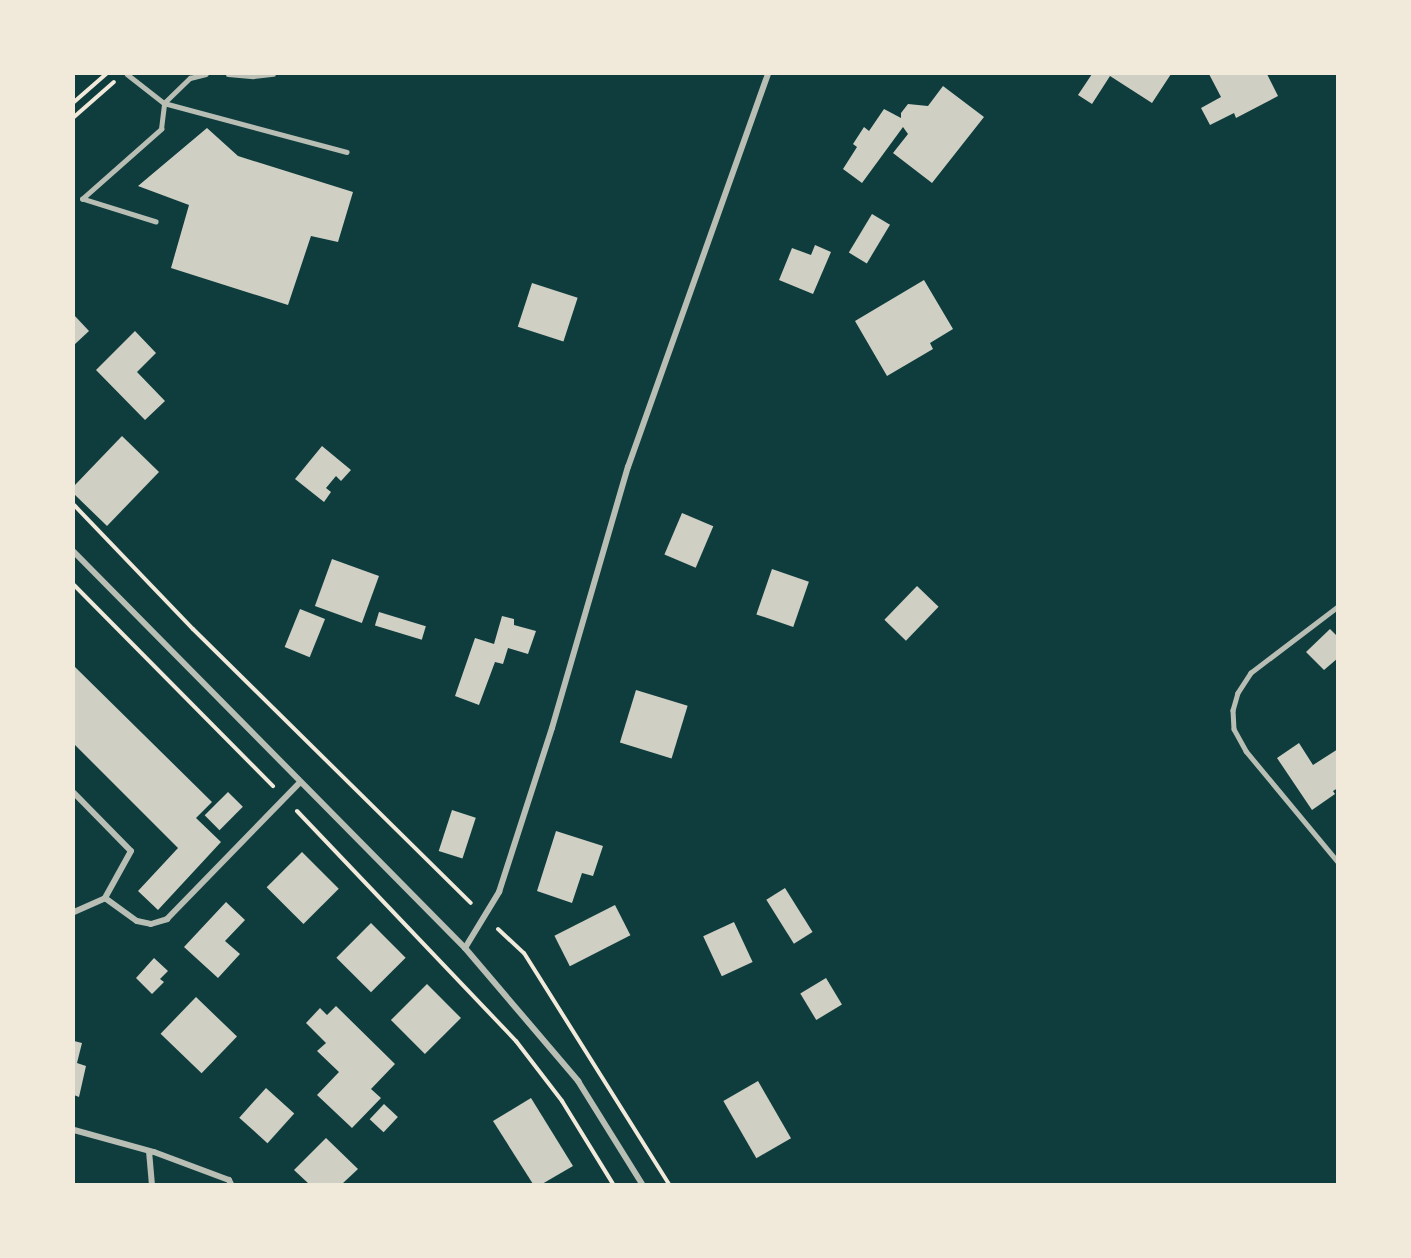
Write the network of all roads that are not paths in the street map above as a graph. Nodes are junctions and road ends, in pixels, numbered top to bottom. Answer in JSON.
{"nodes":[{"id":1,"x":127,"y":74,"type":"edge"},
{"id":2,"x":206,"y":74,"type":"edge"},
{"id":3,"x":228,"y":74,"type":"edge"},
{"id":4,"x":273,"y":74,"type":"edge"},
{"id":5,"x":768,"y":74,"type":"edge"},
{"id":6,"x":164,"y":104,"type":"junction"},
{"id":7,"x":347,"y":152,"type":"dead end"},
{"id":8,"x":156,"y":222,"type":"dead end"},
{"id":9,"x":74,"y":552,"type":"edge"},
{"id":10,"x":1338,"y":607,"type":"edge"},
{"id":11,"x":300,"y":782,"type":"junction"},
{"id":12,"x":74,"y":793,"type":"edge"},
{"id":13,"x":1338,"y":862,"type":"edge"},
{"id":14,"x":105,"y":898,"type":"junction"},
{"id":15,"x":74,"y":912,"type":"edge"},
{"id":16,"x":465,"y":948,"type":"junction"},
{"id":17,"x":74,"y":1130,"type":"edge"},
{"id":18,"x":149,"y":1151,"type":"junction"},
{"id":19,"x":152,"y":1185,"type":"edge"},
{"id":20,"x":231,"y":1185,"type":"edge"},
{"id":21,"x":642,"y":1185,"type":"edge"}],
"edges":[{"from":1,"to":6,"type":"lane"},
{"from":2,"to":6,"type":"lane"},
{"from":3,"to":4,"type":"lane"},
{"from":5,"to":16,"type":"street"},
{"from":6,"to":7,"type":"lane"},
{"from":6,"to":8,"type":"lane"},
{"from":9,"to":11,"type":"street"},
{"from":10,"to":13,"type":"lane"},
{"from":11,"to":14,"type":"street"},
{"from":11,"to":16,"type":"street"},
{"from":12,"to":14,"type":"street"},
{"from":14,"to":15,"type":"street"},
{"from":16,"to":21,"type":"street"},
{"from":17,"to":18,"type":"street"},
{"from":18,"to":19,"type":"street"},
{"from":18,"to":20,"type":"street"}]}
